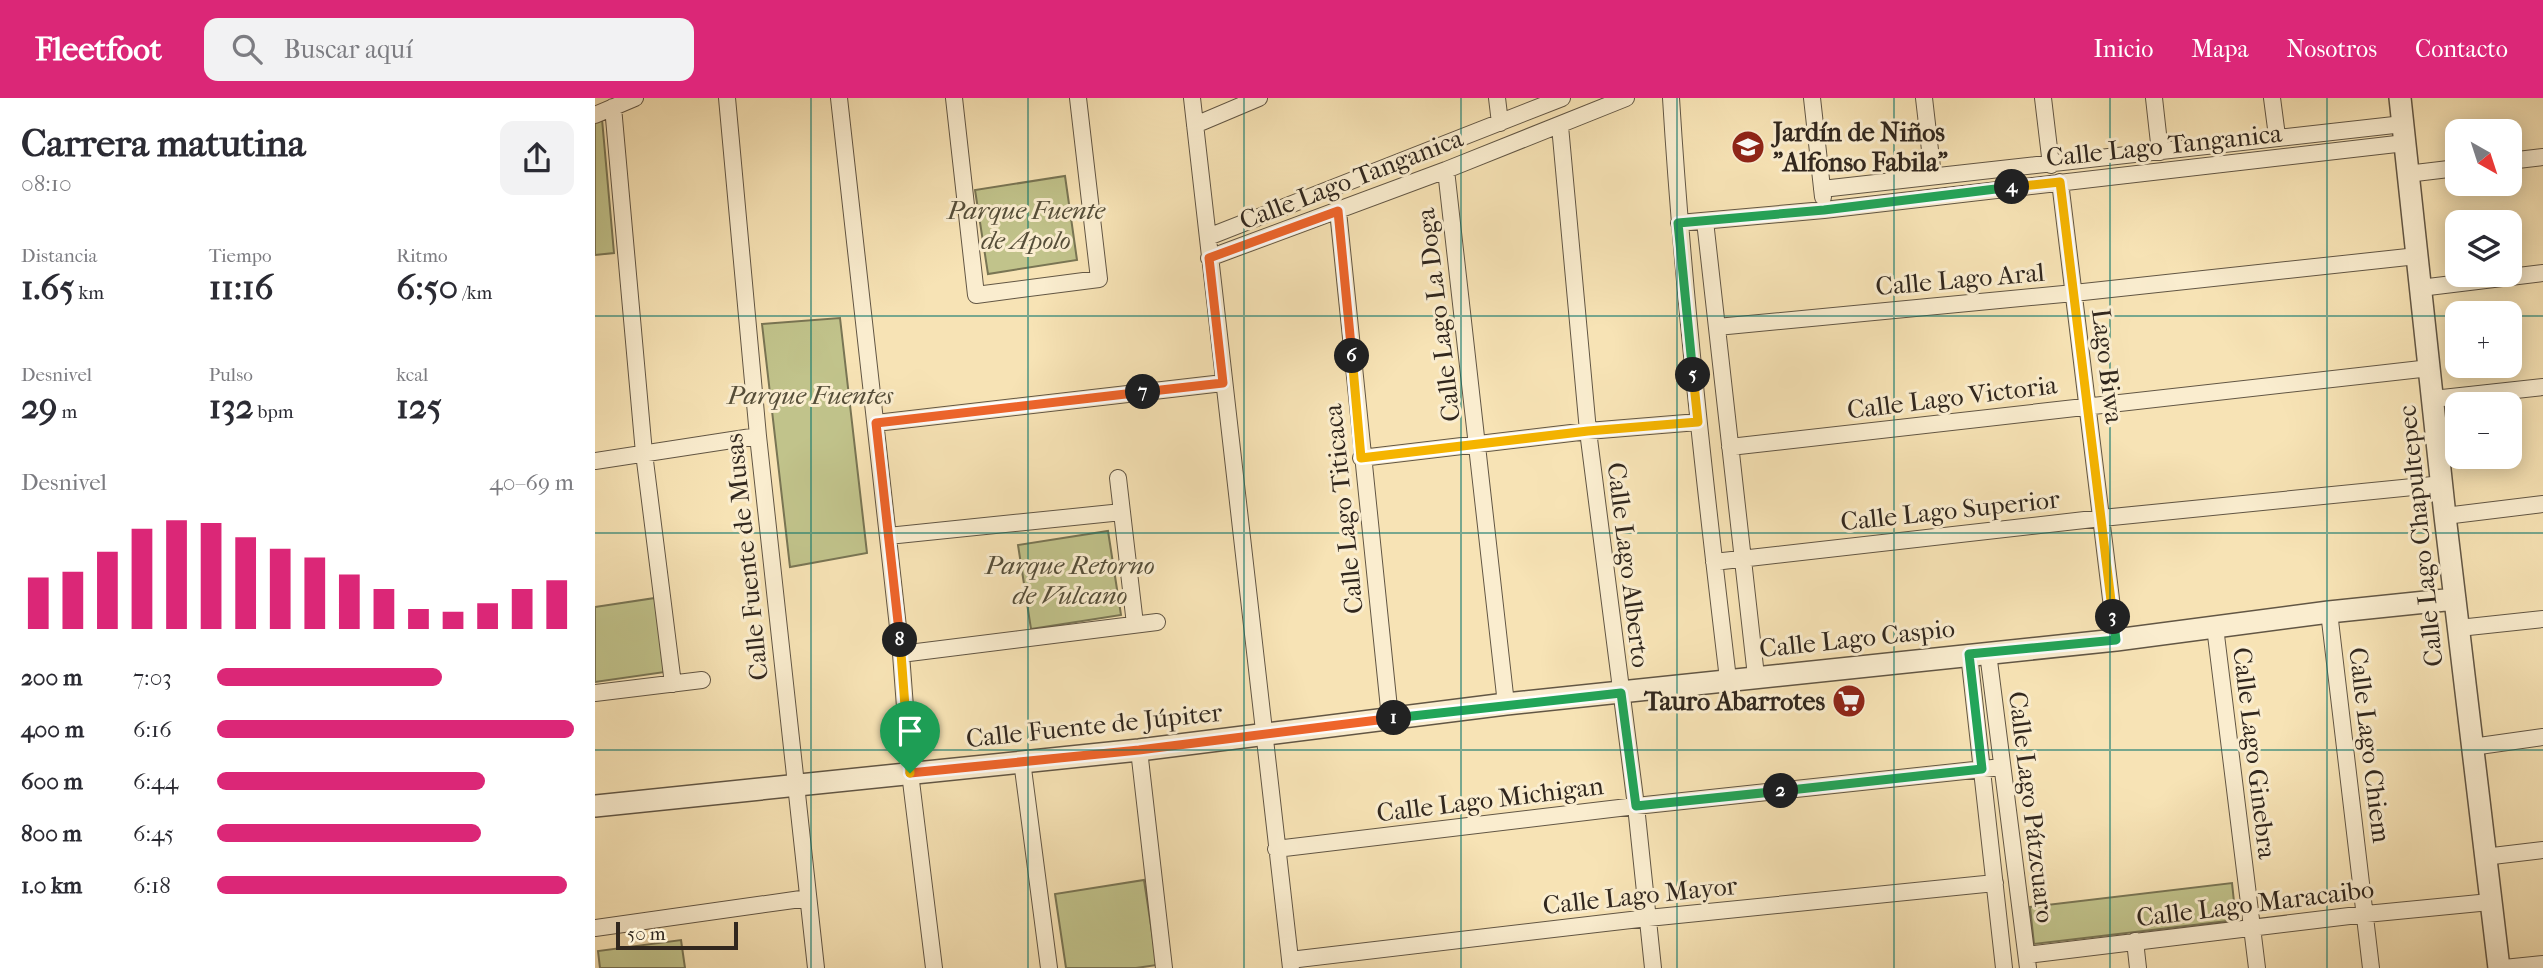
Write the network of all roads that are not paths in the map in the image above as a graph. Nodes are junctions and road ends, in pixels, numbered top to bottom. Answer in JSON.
{"nodes":[{"id":1,"x":635,"y":98,"type":"edge"},
{"id":2,"x":727,"y":98,"type":"edge"},
{"id":3,"x":839,"y":98,"type":"edge"},
{"id":4,"x":954,"y":98,"type":"edge"},
{"id":5,"x":1078,"y":98,"type":"edge"},
{"id":6,"x":1192,"y":98,"type":"edge"},
{"id":7,"x":1259,"y":98,"type":"edge"},
{"id":8,"x":1497,"y":98,"type":"edge"},
{"id":9,"x":1562,"y":98,"type":"edge"},
{"id":10,"x":1626,"y":98,"type":"edge"},
{"id":11,"x":1671,"y":98,"type":"edge"},
{"id":12,"x":1812,"y":98,"type":"edge"},
{"id":13,"x":1924,"y":98,"type":"edge"},
{"id":14,"x":2043,"y":98,"type":"edge"},
{"id":15,"x":2154,"y":98,"type":"edge"},
{"id":16,"x":2272,"y":98,"type":"edge"},
{"id":17,"x":2400,"y":98,"type":"edge"},
{"id":18,"x":613,"y":107,"type":"junction"},
{"id":19,"x":595,"y":115,"type":"edge"},
{"id":20,"x":1500,"y":123,"type":"junction"},
{"id":21,"x":1195,"y":125,"type":"junction"},
{"id":22,"x":1560,"y":126,"type":"junction"},
{"id":23,"x":2404,"y":133,"type":"junction"},
{"id":24,"x":2277,"y":136,"type":"junction"},
{"id":25,"x":2160,"y":152,"type":"junction"},
{"id":26,"x":1413,"y":157,"type":"junction"},
{"id":27,"x":2543,"y":157,"type":"edge"},
{"id":28,"x":2522,"y":159,"type":"edge"},
{"id":29,"x":2051,"y":165,"type":"junction"},
{"id":30,"x":2445,"y":169,"type":"edge"},
{"id":31,"x":1446,"y":170,"type":"junction"},
{"id":32,"x":2407,"y":174,"type":"junction"},
{"id":33,"x":1933,"y":176,"type":"junction"},
{"id":34,"x":1418,"y":180,"type":"junction"},
{"id":35,"x":2060,"y":182,"type":"junction"},
{"id":36,"x":1822,"y":189,"type":"junction"},
{"id":37,"x":1824,"y":210,"type":"junction"},
{"id":38,"x":1338,"y":211,"type":"junction"},
{"id":39,"x":1705,"y":222,"type":"junction"},
{"id":40,"x":1678,"y":223,"type":"junction"},
{"id":41,"x":1208,"y":237,"type":"junction"},
{"id":42,"x":2417,"y":256,"type":"junction"},
{"id":43,"x":1209,"y":258,"type":"junction"},
{"id":44,"x":2543,"y":273,"type":"edge"},
{"id":45,"x":2420,"y":288,"type":"junction"},
{"id":46,"x":2074,"y":293,"type":"junction"},
{"id":47,"x":1717,"y":327,"type":"junction"},
{"id":48,"x":2430,"y":368,"type":"junction"},
{"id":49,"x":1223,"y":383,"type":"junction"},
{"id":50,"x":2543,"y":387,"type":"edge"},
{"id":51,"x":2433,"y":399,"type":"junction"},
{"id":52,"x":2088,"y":406,"type":"junction"},
{"id":53,"x":1698,"y":422,"type":"junction"},
{"id":54,"x":876,"y":423,"type":"junction"},
{"id":55,"x":1588,"y":431,"type":"junction"},
{"id":56,"x":758,"y":436,"type":"junction"},
{"id":57,"x":1478,"y":445,"type":"junction"},
{"id":58,"x":1730,"y":447,"type":"junction"},
{"id":59,"x":644,"y":453,"type":"junction"},
{"id":60,"x":1361,"y":458,"type":"junction"},
{"id":61,"x":595,"y":461,"type":"edge"},
{"id":62,"x":1118,"y":478,"type":"dead end"},
{"id":63,"x":2443,"y":484,"type":"junction"},
{"id":64,"x":2543,"y":504,"type":"edge"},
{"id":65,"x":1122,"y":512,"type":"junction"},
{"id":66,"x":2445,"y":516,"type":"junction"},
{"id":67,"x":2102,"y":518,"type":"junction"},
{"id":68,"x":888,"y":536,"type":"junction"},
{"id":69,"x":1743,"y":558,"type":"junction"},
{"id":70,"x":1714,"y":562,"type":"junction"},
{"id":71,"x":2455,"y":599,"type":"junction"},
{"id":72,"x":2329,"y":612,"type":"junction"},
{"id":73,"x":2543,"y":619,"type":"edge"},
{"id":74,"x":1157,"y":622,"type":"dead end"},
{"id":75,"x":1135,"y":624,"type":"junction"},
{"id":76,"x":2215,"y":627,"type":"junction"},
{"id":77,"x":2459,"y":628,"type":"junction"},
{"id":78,"x":2116,"y":640,"type":"junction"},
{"id":79,"x":1978,"y":653,"type":"junction"},
{"id":80,"x":901,"y":654,"type":"junction"},
{"id":81,"x":1756,"y":676,"type":"junction"},
{"id":82,"x":1728,"y":679,"type":"junction"},
{"id":83,"x":702,"y":680,"type":"dead end"},
{"id":84,"x":673,"y":684,"type":"junction"},
{"id":85,"x":595,"y":693,"type":"edge"},
{"id":86,"x":1621,"y":693,"type":"junction"},
{"id":87,"x":1506,"y":704,"type":"junction"},
{"id":88,"x":1390,"y":718,"type":"junction"},
{"id":89,"x":1265,"y":734,"type":"junction"},
{"id":90,"x":2543,"y":737,"type":"edge"},
{"id":91,"x":2472,"y":747,"type":"junction"},
{"id":92,"x":1139,"y":750,"type":"junction"},
{"id":93,"x":1022,"y":761,"type":"junction"},
{"id":94,"x":2002,"y":767,"type":"junction"},
{"id":95,"x":1982,"y":769,"type":"junction"},
{"id":96,"x":910,"y":773,"type":"junction"},
{"id":97,"x":796,"y":786,"type":"junction"},
{"id":98,"x":595,"y":806,"type":"edge"},
{"id":99,"x":1636,"y":806,"type":"junction"},
{"id":100,"x":2010,"y":826,"type":"junction"},
{"id":101,"x":1989,"y":829,"type":"junction"},
{"id":102,"x":1276,"y":849,"type":"junction"},
{"id":103,"x":2543,"y":850,"type":"edge"},
{"id":104,"x":2484,"y":857,"type":"junction"},
{"id":105,"x":1996,"y":883,"type":"junction"},
{"id":106,"x":808,"y":898,"type":"junction"},
{"id":107,"x":2490,"y":902,"type":"junction"},
{"id":108,"x":2366,"y":914,"type":"junction"},
{"id":109,"x":1648,"y":918,"type":"junction"},
{"id":110,"x":2253,"y":927,"type":"junction"},
{"id":111,"x":595,"y":928,"type":"edge"},
{"id":112,"x":2135,"y":942,"type":"junction"},
{"id":113,"x":2028,"y":961,"type":"edge"},
{"id":114,"x":1290,"y":964,"type":"edge"},
{"id":115,"x":2543,"y":964,"type":"edge"},
{"id":116,"x":816,"y":968,"type":"edge"},
{"id":117,"x":934,"y":968,"type":"edge"},
{"id":118,"x":1049,"y":968,"type":"edge"},
{"id":119,"x":1164,"y":968,"type":"edge"},
{"id":120,"x":1653,"y":968,"type":"edge"},
{"id":121,"x":2004,"y":968,"type":"edge"},
{"id":122,"x":2138,"y":968,"type":"edge"},
{"id":123,"x":2257,"y":968,"type":"edge"},
{"id":124,"x":2371,"y":968,"type":"edge"},
{"id":125,"x":2498,"y":968,"type":"edge"},
{"id":126,"x":2504,"y":968,"type":"edge"}],
"edges":[{"from":1,"to":18,"type":"street"},
{"from":2,"to":56,"type":"street","name":"Calle Fuente de Musas"},
{"from":3,"to":54,"type":"street"},
{"from":4,"to":5,"type":"street"},
{"from":6,"to":21,"type":"street"},
{"from":7,"to":21,"type":"street"},
{"from":8,"to":20,"type":"street"},
{"from":9,"to":20,"type":"street","name":"Calle Lago Tanganica"},
{"from":10,"to":22,"type":"street","name":"Calle Lago Tanganica"},
{"from":11,"to":40,"type":"street"},
{"from":12,"to":36,"type":"street"},
{"from":13,"to":33,"type":"street"},
{"from":14,"to":29,"type":"street"},
{"from":15,"to":25,"type":"street"},
{"from":16,"to":24,"type":"street"},
{"from":17,"to":23,"type":"street","name":"Calle Lago Chapultepec"},
{"from":18,"to":19,"type":"street"},
{"from":18,"to":59,"type":"street"},
{"from":20,"to":26,"type":"street","name":"Calle Lago Tanganica"},
{"from":21,"to":41,"type":"street"},
{"from":22,"to":31,"type":"street","name":"Calle Lago Tanganica"},
{"from":22,"to":55,"type":"street","name":"Calle Lago Alberto"},
{"from":23,"to":24,"type":"street","name":"Calle Lago Tanganica"},
{"from":23,"to":32,"type":"street","name":"Calle Lago Chapultepec"},
{"from":23,"to":35,"type":"street","name":"Calle Lago Tanganica"},
{"from":24,"to":25,"type":"street","name":"Calle Lago Tanganica"},
{"from":25,"to":29,"type":"street","name":"Calle Lago Tanganica"},
{"from":26,"to":34,"type":"street"},
{"from":26,"to":41,"type":"street","name":"Calle Lago Tanganica"},
{"from":27,"to":28,"type":"street"},
{"from":29,"to":33,"type":"street","name":"Calle Lago Tanganica"},
{"from":30,"to":32,"type":"street"},
{"from":31,"to":34,"type":"street","name":"Calle Lago Tanganica"},
{"from":31,"to":57,"type":"street","name":"Calle Lago La Doga"},
{"from":32,"to":42,"type":"street","name":"Calle Lago Chapultepec"},
{"from":33,"to":36,"type":"street","name":"Calle Lago Tanganica"},
{"from":34,"to":38,"type":"street","name":"Calle Lago Tanganica"},
{"from":35,"to":37,"type":"street","name":"Calle Lago Tanganica"},
{"from":35,"to":46,"type":"street","name":"Lago Biwa"},
{"from":36,"to":37,"type":"street"},
{"from":37,"to":39,"type":"street","name":"Calle Lago Tanganica"},
{"from":38,"to":43,"type":"street","name":"Calle Lago Tanganica"},
{"from":38,"to":60,"type":"street","name":"Calle Lago Titicaca"},
{"from":39,"to":40,"type":"street","name":"Calle Lago Tanganica"},
{"from":39,"to":47,"type":"street"},
{"from":40,"to":53,"type":"street"},
{"from":41,"to":43,"type":"street"},
{"from":42,"to":45,"type":"street","name":"Calle Lago Chapultepec"},
{"from":42,"to":46,"type":"street","name":"Calle Lago Aral"},
{"from":43,"to":49,"type":"street"},
{"from":44,"to":45,"type":"street"},
{"from":45,"to":48,"type":"street","name":"Calle Lago Chapultepec"},
{"from":46,"to":47,"type":"street","name":"Calle Lago Aral"},
{"from":46,"to":52,"type":"street","name":"Lago Biwa"},
{"from":47,"to":58,"type":"street"},
{"from":48,"to":51,"type":"street","name":"Calle Lago Chapultepec"},
{"from":48,"to":52,"type":"street","name":"Calle Lago Victoria"},
{"from":49,"to":54,"type":"street"},
{"from":49,"to":89,"type":"street"},
{"from":50,"to":51,"type":"street"},
{"from":51,"to":63,"type":"street","name":"Calle Lago Chapultepec"},
{"from":52,"to":58,"type":"street","name":"Calle Lago Victoria"},
{"from":52,"to":67,"type":"street","name":"Lago Biwa"},
{"from":53,"to":55,"type":"street"},
{"from":53,"to":70,"type":"street"},
{"from":54,"to":68,"type":"street"},
{"from":55,"to":57,"type":"street"},
{"from":55,"to":86,"type":"street","name":"Calle Lago Alberto"},
{"from":56,"to":59,"type":"street"},
{"from":56,"to":97,"type":"street","name":"Calle Fuente de Musas"},
{"from":57,"to":60,"type":"street"},
{"from":57,"to":87,"type":"street","name":"Calle Lago La Doga"},
{"from":58,"to":69,"type":"street"},
{"from":59,"to":61,"type":"street"},
{"from":59,"to":84,"type":"street"},
{"from":60,"to":88,"type":"street","name":"Calle Lago Titicaca"},
{"from":62,"to":65,"type":"street"},
{"from":63,"to":66,"type":"street","name":"Calle Lago Chapultepec"},
{"from":63,"to":67,"type":"street","name":"Calle Lago Superior"},
{"from":64,"to":66,"type":"street"},
{"from":65,"to":68,"type":"street"},
{"from":65,"to":75,"type":"street"},
{"from":66,"to":71,"type":"street","name":"Calle Lago Chapultepec"},
{"from":67,"to":69,"type":"street","name":"Calle Lago Superior"},
{"from":67,"to":78,"type":"street","name":"Lago Biwa"},
{"from":68,"to":80,"type":"street"},
{"from":69,"to":70,"type":"street","name":"Calle Lago Superior"},
{"from":69,"to":81,"type":"street"},
{"from":70,"to":82,"type":"street"},
{"from":71,"to":72,"type":"street","name":"Calle Lago Caspio"},
{"from":71,"to":77,"type":"street","name":"Calle Lago Chapultepec"},
{"from":72,"to":76,"type":"street","name":"Calle Lago Caspio"},
{"from":72,"to":108,"type":"street","name":"Calle Lago Chiem"},
{"from":73,"to":77,"type":"street"},
{"from":74,"to":75,"type":"street"},
{"from":75,"to":80,"type":"street"},
{"from":76,"to":78,"type":"street","name":"Calle Lago Caspio"},
{"from":76,"to":110,"type":"street","name":"Calle Lago Ginebra"},
{"from":77,"to":91,"type":"street","name":"Calle Lago Chapultepec"},
{"from":78,"to":79,"type":"street","name":"Calle Lago Caspio"},
{"from":79,"to":81,"type":"street","name":"Calle Lago Caspio"},
{"from":79,"to":94,"type":"street","name":"Calle Lago Pátzcuaro"},
{"from":79,"to":95,"type":"street","name":"Calle Lago Pátzcuaro"},
{"from":80,"to":96,"type":"street"},
{"from":81,"to":82,"type":"street","name":"Calle Lago Caspio"},
{"from":82,"to":86,"type":"street","name":"Calle Lago Caspio"},
{"from":83,"to":84,"type":"street"},
{"from":84,"to":85,"type":"street"},
{"from":86,"to":87,"type":"street","name":"Calle Lago Caspio"},
{"from":86,"to":99,"type":"street","name":"Calle Lago Alberto"},
{"from":87,"to":88,"type":"street","name":"Calle Lago Caspio"},
{"from":88,"to":89,"type":"street","name":"Calle Lago Caspio"},
{"from":89,"to":92,"type":"street","name":"Calle Fuente de Júpiter"},
{"from":89,"to":102,"type":"street"},
{"from":90,"to":91,"type":"street"},
{"from":91,"to":104,"type":"street","name":"Calle Lago Chapultepec"},
{"from":92,"to":93,"type":"street","name":"Calle Fuente de Júpiter"},
{"from":92,"to":119,"type":"street"},
{"from":93,"to":96,"type":"street","name":"Calle Fuente de Júpiter"},
{"from":93,"to":118,"type":"street"},
{"from":94,"to":95,"type":"street","name":"Calle Lago Michigan"},
{"from":94,"to":100,"type":"street","name":"Calle Lago Pátzcuaro"},
{"from":95,"to":99,"type":"street","name":"Calle Lago Michigan"},
{"from":95,"to":101,"type":"street","name":"Calle Lago Pátzcuaro"},
{"from":96,"to":97,"type":"street","name":"Calle Fuente de Júpiter"},
{"from":96,"to":117,"type":"street"},
{"from":97,"to":98,"type":"street","name":"Calle Fuente de Júpiter"},
{"from":97,"to":106,"type":"street","name":"Calle Fuente de Musas"},
{"from":99,"to":102,"type":"street","name":"Calle Lago Michigan"},
{"from":99,"to":109,"type":"street","name":"Calle Lago Alberto"},
{"from":100,"to":101,"type":"street"},
{"from":100,"to":113,"type":"street","name":"Calle Lago Pátzcuaro"},
{"from":101,"to":105,"type":"street","name":"Calle Lago Pátzcuaro"},
{"from":102,"to":114,"type":"street"},
{"from":103,"to":104,"type":"street"},
{"from":104,"to":107,"type":"street","name":"Calle Lago Chapultepec"},
{"from":105,"to":109,"type":"street","name":"Calle Lago Mayor"},
{"from":105,"to":121,"type":"street","name":"Calle Lago Pátzcuaro"},
{"from":106,"to":111,"type":"street"},
{"from":106,"to":116,"type":"street","name":"Calle Fuente de Musas"},
{"from":107,"to":108,"type":"street","name":"Calle Lago Maracaibo"},
{"from":107,"to":125,"type":"street","name":"Calle Lago Chapultepec"},
{"from":108,"to":110,"type":"street","name":"Calle Lago Maracaibo"},
{"from":108,"to":124,"type":"street","name":"Calle Lago Chiem"},
{"from":109,"to":114,"type":"street","name":"Calle Lago Mayor"},
{"from":109,"to":120,"type":"street","name":"Calle Lago Alberto"},
{"from":110,"to":112,"type":"street","name":"Calle Lago Maracaibo"},
{"from":110,"to":123,"type":"street","name":"Calle Lago Ginebra"},
{"from":112,"to":113,"type":"street","name":"Calle Lago Maracaibo"},
{"from":112,"to":122,"type":"street"},
{"from":115,"to":126,"type":"street"}]}
